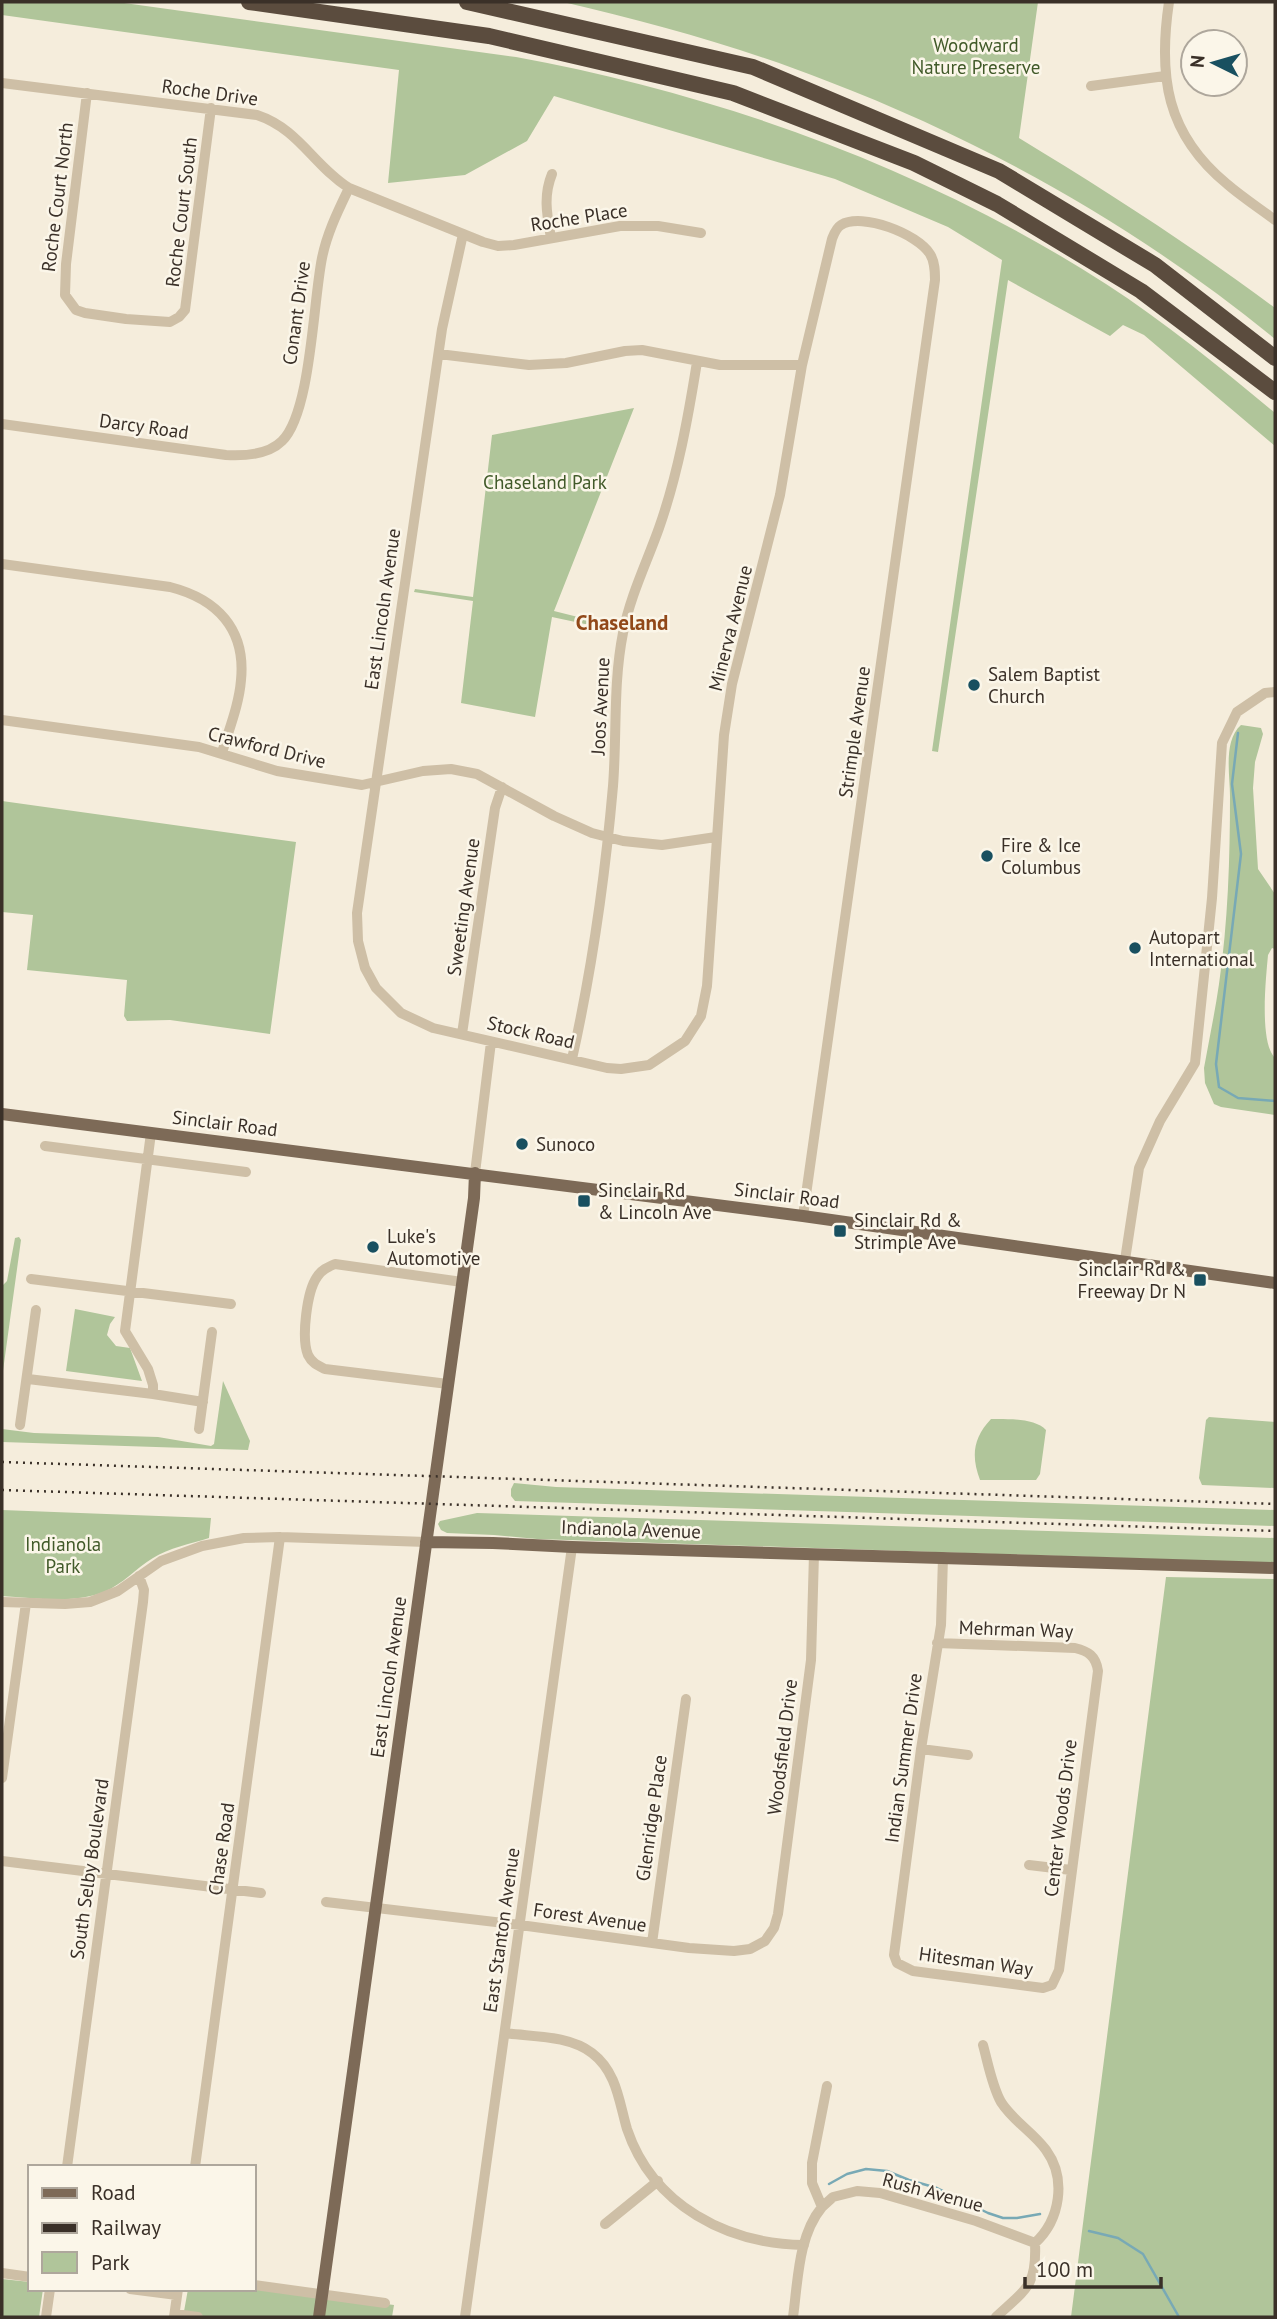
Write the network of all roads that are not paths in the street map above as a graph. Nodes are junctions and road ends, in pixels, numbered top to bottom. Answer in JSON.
{"nodes":[{"id":1,"x":249,"y":2,"type":"edge"},
{"id":2,"x":467,"y":2,"type":"edge"},
{"id":3,"x":1170,"y":2,"type":"edge"},
{"id":4,"x":1165,"y":76,"type":"junction"},
{"id":5,"x":2,"y":83,"type":"edge"},
{"id":6,"x":1091,"y":86,"type":"dead end"},
{"id":7,"x":87,"y":93,"type":"junction"},
{"id":8,"x":211,"y":108,"type":"junction"},
{"id":9,"x":552,"y":174,"type":"dead end"},
{"id":10,"x":349,"y":188,"type":"junction"},
{"id":11,"x":1275,"y":220,"type":"edge"},
{"id":12,"x":839,"y":226,"type":"joint"},
{"id":13,"x":701,"y":233,"type":"dead end"},
{"id":14,"x":463,"y":234,"type":"junction"},
{"id":15,"x":551,"y":238,"type":"junction"},
{"id":16,"x":179,"y":317,"type":"joint"},
{"id":17,"x":439,"y":354,"type":"junction"},
{"id":18,"x":1275,"y":358,"type":"edge"},
{"id":19,"x":697,"y":362,"type":"junction"},
{"id":20,"x":802,"y":365,"type":"junction"},
{"id":21,"x":1275,"y":393,"type":"edge"},
{"id":22,"x":2,"y":424,"type":"edge"},
{"id":23,"x":280,"y":443,"type":"joint"},
{"id":24,"x":2,"y":564,"type":"edge"},
{"id":25,"x":1275,"y":692,"type":"edge"},
{"id":26,"x":2,"y":720,"type":"edge"},
{"id":27,"x":222,"y":753,"type":"junction"},
{"id":28,"x":377,"y":782,"type":"junction"},
{"id":29,"x":502,"y":787,"type":"junction"},
{"id":30,"x":608,"y":837,"type":"junction"},
{"id":31,"x":716,"y":837,"type":"junction"},
{"id":32,"x":376,"y":988,"type":"joint"},
{"id":33,"x":462,"y":1034,"type":"junction"},
{"id":34,"x":685,"y":1041,"type":"joint"},
{"id":35,"x":491,"y":1042,"type":"junction"},
{"id":36,"x":572,"y":1059,"type":"junction"},
{"id":37,"x":2,"y":1114,"type":"edge"},
{"id":38,"x":151,"y":1133,"type":"junction"},
{"id":39,"x":45,"y":1146,"type":"dead end"},
{"id":40,"x":148,"y":1159,"type":"junction"},
{"id":41,"x":246,"y":1172,"type":"dead end"},
{"id":42,"x":474,"y":1173,"type":"junction"},
{"id":43,"x":803,"y":1216,"type":"junction"},
{"id":44,"x":1125,"y":1260,"type":"junction"},
{"id":45,"x":31,"y":1279,"type":"dead end"},
{"id":46,"x":462,"y":1282,"type":"junction"},
{"id":47,"x":1275,"y":1283,"type":"edge"},
{"id":48,"x":130,"y":1291,"type":"junction"},
{"id":49,"x":231,"y":1304,"type":"dead end"},
{"id":50,"x":36,"y":1310,"type":"dead end"},
{"id":51,"x":212,"y":1332,"type":"dead end"},
{"id":52,"x":28,"y":1379,"type":"junction"},
{"id":53,"x":448,"y":1384,"type":"junction"},
{"id":54,"x":153,"y":1394,"type":"junction"},
{"id":55,"x":203,"y":1402,"type":"junction"},
{"id":56,"x":20,"y":1425,"type":"dead end"},
{"id":57,"x":199,"y":1429,"type":"dead end"},
{"id":58,"x":280,"y":1537,"type":"junction"},
{"id":59,"x":426,"y":1542,"type":"junction"},
{"id":60,"x":572,"y":1547,"type":"junction"},
{"id":61,"x":814,"y":1554,"type":"junction"},
{"id":62,"x":943,"y":1557,"type":"junction"},
{"id":63,"x":1275,"y":1568,"type":"edge"},
{"id":64,"x":139,"y":1576,"type":"junction"},
{"id":65,"x":2,"y":1602,"type":"edge"},
{"id":66,"x":26,"y":1603,"type":"junction"},
{"id":67,"x":937,"y":1643,"type":"junction"},
{"id":68,"x":1092,"y":1655,"type":"joint"},
{"id":69,"x":686,"y":1699,"type":"dead end"},
{"id":70,"x":921,"y":1749,"type":"junction"},
{"id":71,"x":968,"y":1755,"type":"dead end"},
{"id":72,"x":2,"y":1778,"type":"edge"},
{"id":73,"x":2,"y":1861,"type":"edge"},
{"id":74,"x":1029,"y":1865,"type":"dead end"},
{"id":75,"x":1071,"y":1870,"type":"junction"},
{"id":76,"x":106,"y":1874,"type":"junction"},
{"id":77,"x":233,"y":1890,"type":"junction"},
{"id":78,"x":261,"y":1894,"type":"dead end"},
{"id":79,"x":326,"y":1902,"type":"dead end"},
{"id":80,"x":376,"y":1908,"type":"junction"},
{"id":81,"x":520,"y":1925,"type":"junction"},
{"id":82,"x":765,"y":1941,"type":"joint"},
{"id":83,"x":652,"y":1943,"type":"junction"},
{"id":84,"x":897,"y":1963,"type":"joint"},
{"id":85,"x":1052,"y":1985,"type":"joint"},
{"id":86,"x":505,"y":2033,"type":"junction"},
{"id":87,"x":982,"y":2045,"type":"dead end"},
{"id":88,"x":827,"y":2086,"type":"dead end"},
{"id":89,"x":66,"y":2165,"type":"edge"},
{"id":90,"x":195,"y":2165,"type":"edge"},
{"id":91,"x":658,"y":2181,"type":"junction"},
{"id":92,"x":822,"y":2207,"type":"junction"},
{"id":93,"x":605,"y":2224,"type":"dead end"},
{"id":94,"x":1035,"y":2243,"type":"junction"},
{"id":95,"x":804,"y":2245,"type":"junction"},
{"id":96,"x":2,"y":2273,"type":"edge"},
{"id":97,"x":28,"y":2277,"type":"edge"},
{"id":98,"x":256,"y":2285,"type":"edge"},
{"id":99,"x":50,"y":2291,"type":"edge"},
{"id":100,"x":178,"y":2292,"type":"edge"},
{"id":101,"x":323,"y":2294,"type":"junction"},
{"id":102,"x":384,"y":2303,"type":"dead end"},
{"id":103,"x":174,"y":2316,"type":"edge"},
{"id":104,"x":46,"y":2317,"type":"edge"},
{"id":105,"x":198,"y":2317,"type":"edge"},
{"id":106,"x":319,"y":2317,"type":"edge"},
{"id":107,"x":465,"y":2317,"type":"edge"},
{"id":108,"x":793,"y":2317,"type":"edge"},
{"id":109,"x":996,"y":2317,"type":"edge"}],
"edges":[{"from":1,"to":21,"type":"highway"},
{"from":2,"to":18,"type":"highway"},
{"from":3,"to":4,"type":"street"},
{"from":4,"to":6,"type":"street"},
{"from":4,"to":11,"type":"street"},
{"from":5,"to":7,"type":"street","name":"Roche Drive"},
{"from":7,"to":8,"type":"street","name":"Roche Drive"},
{"from":7,"to":16,"type":"street","name":"Roche Court North"},
{"from":8,"to":10,"type":"street","name":"Roche Drive"},
{"from":8,"to":16,"type":"street","name":"Roche Court South"},
{"from":9,"to":15,"type":"street"},
{"from":10,"to":14,"type":"street","name":"Roche Drive"},
{"from":10,"to":23,"type":"street","name":"Conant Drive"},
{"from":12,"to":20,"type":"street","name":"Minerva Avenue"},
{"from":12,"to":43,"type":"street","name":"Strimple Avenue"},
{"from":13,"to":15,"type":"street","name":"Roche Place"},
{"from":14,"to":15,"type":"street","name":"Roche Place"},
{"from":14,"to":17,"type":"street","name":"East Lincoln Avenue"},
{"from":17,"to":19,"type":"street"},
{"from":17,"to":28,"type":"street","name":"East Lincoln Avenue"},
{"from":19,"to":20,"type":"street"},
{"from":19,"to":30,"type":"street","name":"Joos Avenue"},
{"from":20,"to":31,"type":"street","name":"Minerva Avenue"},
{"from":22,"to":23,"type":"street","name":"Darcy Road"},
{"from":24,"to":27,"type":"street"},
{"from":25,"to":44,"type":"street"},
{"from":26,"to":27,"type":"street","name":"Crawford Drive"},
{"from":27,"to":28,"type":"street","name":"Crawford Drive"},
{"from":28,"to":29,"type":"street","name":"Crawford Drive"},
{"from":28,"to":32,"type":"street","name":"East Lincoln Avenue"},
{"from":29,"to":30,"type":"street","name":"Crawford Drive"},
{"from":29,"to":33,"type":"street","name":"Sweeting Avenue"},
{"from":30,"to":31,"type":"street","name":"Crawford Drive"},
{"from":30,"to":36,"type":"street","name":"Joos Avenue"},
{"from":31,"to":34,"type":"street","name":"Minerva Avenue"},
{"from":32,"to":33,"type":"street","name":"Stock Road"},
{"from":33,"to":35,"type":"street","name":"Stock Road"},
{"from":34,"to":36,"type":"street","name":"Stock Road"},
{"from":35,"to":36,"type":"street","name":"Stock Road"},
{"from":35,"to":42,"type":"street","name":"East Lincoln Avenue"},
{"from":37,"to":38,"type":"main road","name":"Sinclair Road"},
{"from":38,"to":40,"type":"street"},
{"from":38,"to":42,"type":"main road","name":"Sinclair Road"},
{"from":39,"to":40,"type":"street"},
{"from":40,"to":41,"type":"street"},
{"from":40,"to":48,"type":"street"},
{"from":42,"to":43,"type":"main road","name":"Sinclair Road"},
{"from":42,"to":46,"type":"main road","name":"East Lincoln Avenue"},
{"from":43,"to":44,"type":"main road","name":"Sinclair Road"},
{"from":44,"to":47,"type":"main road","name":"Sinclair Road"},
{"from":45,"to":48,"type":"street"},
{"from":46,"to":53,"type":"main road","name":"East Lincoln Avenue"},
{"from":46,"to":53,"type":"street"},
{"from":48,"to":49,"type":"street"},
{"from":48,"to":54,"type":"street"},
{"from":50,"to":52,"type":"street"},
{"from":51,"to":55,"type":"street"},
{"from":52,"to":54,"type":"street"},
{"from":52,"to":56,"type":"street"},
{"from":53,"to":59,"type":"main road","name":"East Lincoln Avenue"},
{"from":54,"to":55,"type":"street"},
{"from":55,"to":57,"type":"street"},
{"from":58,"to":59,"type":"street","name":"Indianola Avenue"},
{"from":58,"to":64,"type":"street","name":"Indianola Avenue"},
{"from":58,"to":77,"type":"street","name":"Chase Road"},
{"from":59,"to":60,"type":"main road","name":"Indianola Avenue"},
{"from":59,"to":80,"type":"main road","name":"East Lincoln Avenue"},
{"from":60,"to":61,"type":"main road","name":"Indianola Avenue"},
{"from":60,"to":81,"type":"street","name":"East Stanton Avenue"},
{"from":61,"to":62,"type":"main road","name":"Indianola Avenue"},
{"from":61,"to":82,"type":"street","name":"Woodsfield Drive"},
{"from":62,"to":63,"type":"main road","name":"Indianola Avenue"},
{"from":62,"to":67,"type":"street","name":"Indian Summer Drive"},
{"from":64,"to":66,"type":"street","name":"Indianola Avenue"},
{"from":64,"to":76,"type":"street","name":"South Selby Boulevard"},
{"from":65,"to":66,"type":"street","name":"Indianola Avenue"},
{"from":66,"to":72,"type":"street"},
{"from":67,"to":68,"type":"street","name":"Mehrman Way"},
{"from":67,"to":70,"type":"street","name":"Indian Summer Drive"},
{"from":68,"to":75,"type":"street","name":"Center Woods Drive"},
{"from":69,"to":83,"type":"street","name":"Glenridge Place"},
{"from":70,"to":71,"type":"street"},
{"from":70,"to":84,"type":"street","name":"Indian Summer Drive"},
{"from":73,"to":76,"type":"street"},
{"from":74,"to":75,"type":"street"},
{"from":75,"to":85,"type":"street","name":"Center Woods Drive"},
{"from":76,"to":77,"type":"street"},
{"from":76,"to":89,"type":"street","name":"South Selby Boulevard"},
{"from":77,"to":78,"type":"street"},
{"from":77,"to":90,"type":"street","name":"Chase Road"},
{"from":79,"to":80,"type":"street","name":"Forest Avenue"},
{"from":80,"to":81,"type":"street","name":"Forest Avenue"},
{"from":80,"to":101,"type":"main road","name":"East Lincoln Avenue"},
{"from":81,"to":83,"type":"street","name":"Forest Avenue"},
{"from":81,"to":86,"type":"street","name":"East Stanton Avenue"},
{"from":82,"to":83,"type":"street","name":"Forest Avenue"},
{"from":84,"to":85,"type":"street","name":"Hitesman Way"},
{"from":86,"to":91,"type":"street"},
{"from":86,"to":107,"type":"street","name":"East Stanton Avenue"},
{"from":87,"to":94,"type":"street"},
{"from":88,"to":92,"type":"street"},
{"from":91,"to":93,"type":"street"},
{"from":91,"to":95,"type":"street"},
{"from":92,"to":94,"type":"street","name":"Rush Avenue"},
{"from":92,"to":95,"type":"street"},
{"from":94,"to":109,"type":"street"},
{"from":95,"to":108,"type":"street"},
{"from":96,"to":97,"type":"street"},
{"from":98,"to":101,"type":"street"},
{"from":99,"to":104,"type":"street"},
{"from":100,"to":103,"type":"street"},
{"from":101,"to":102,"type":"street"},
{"from":101,"to":106,"type":"main road","name":"East Lincoln Avenue"},
{"from":103,"to":105,"type":"street"}]}
